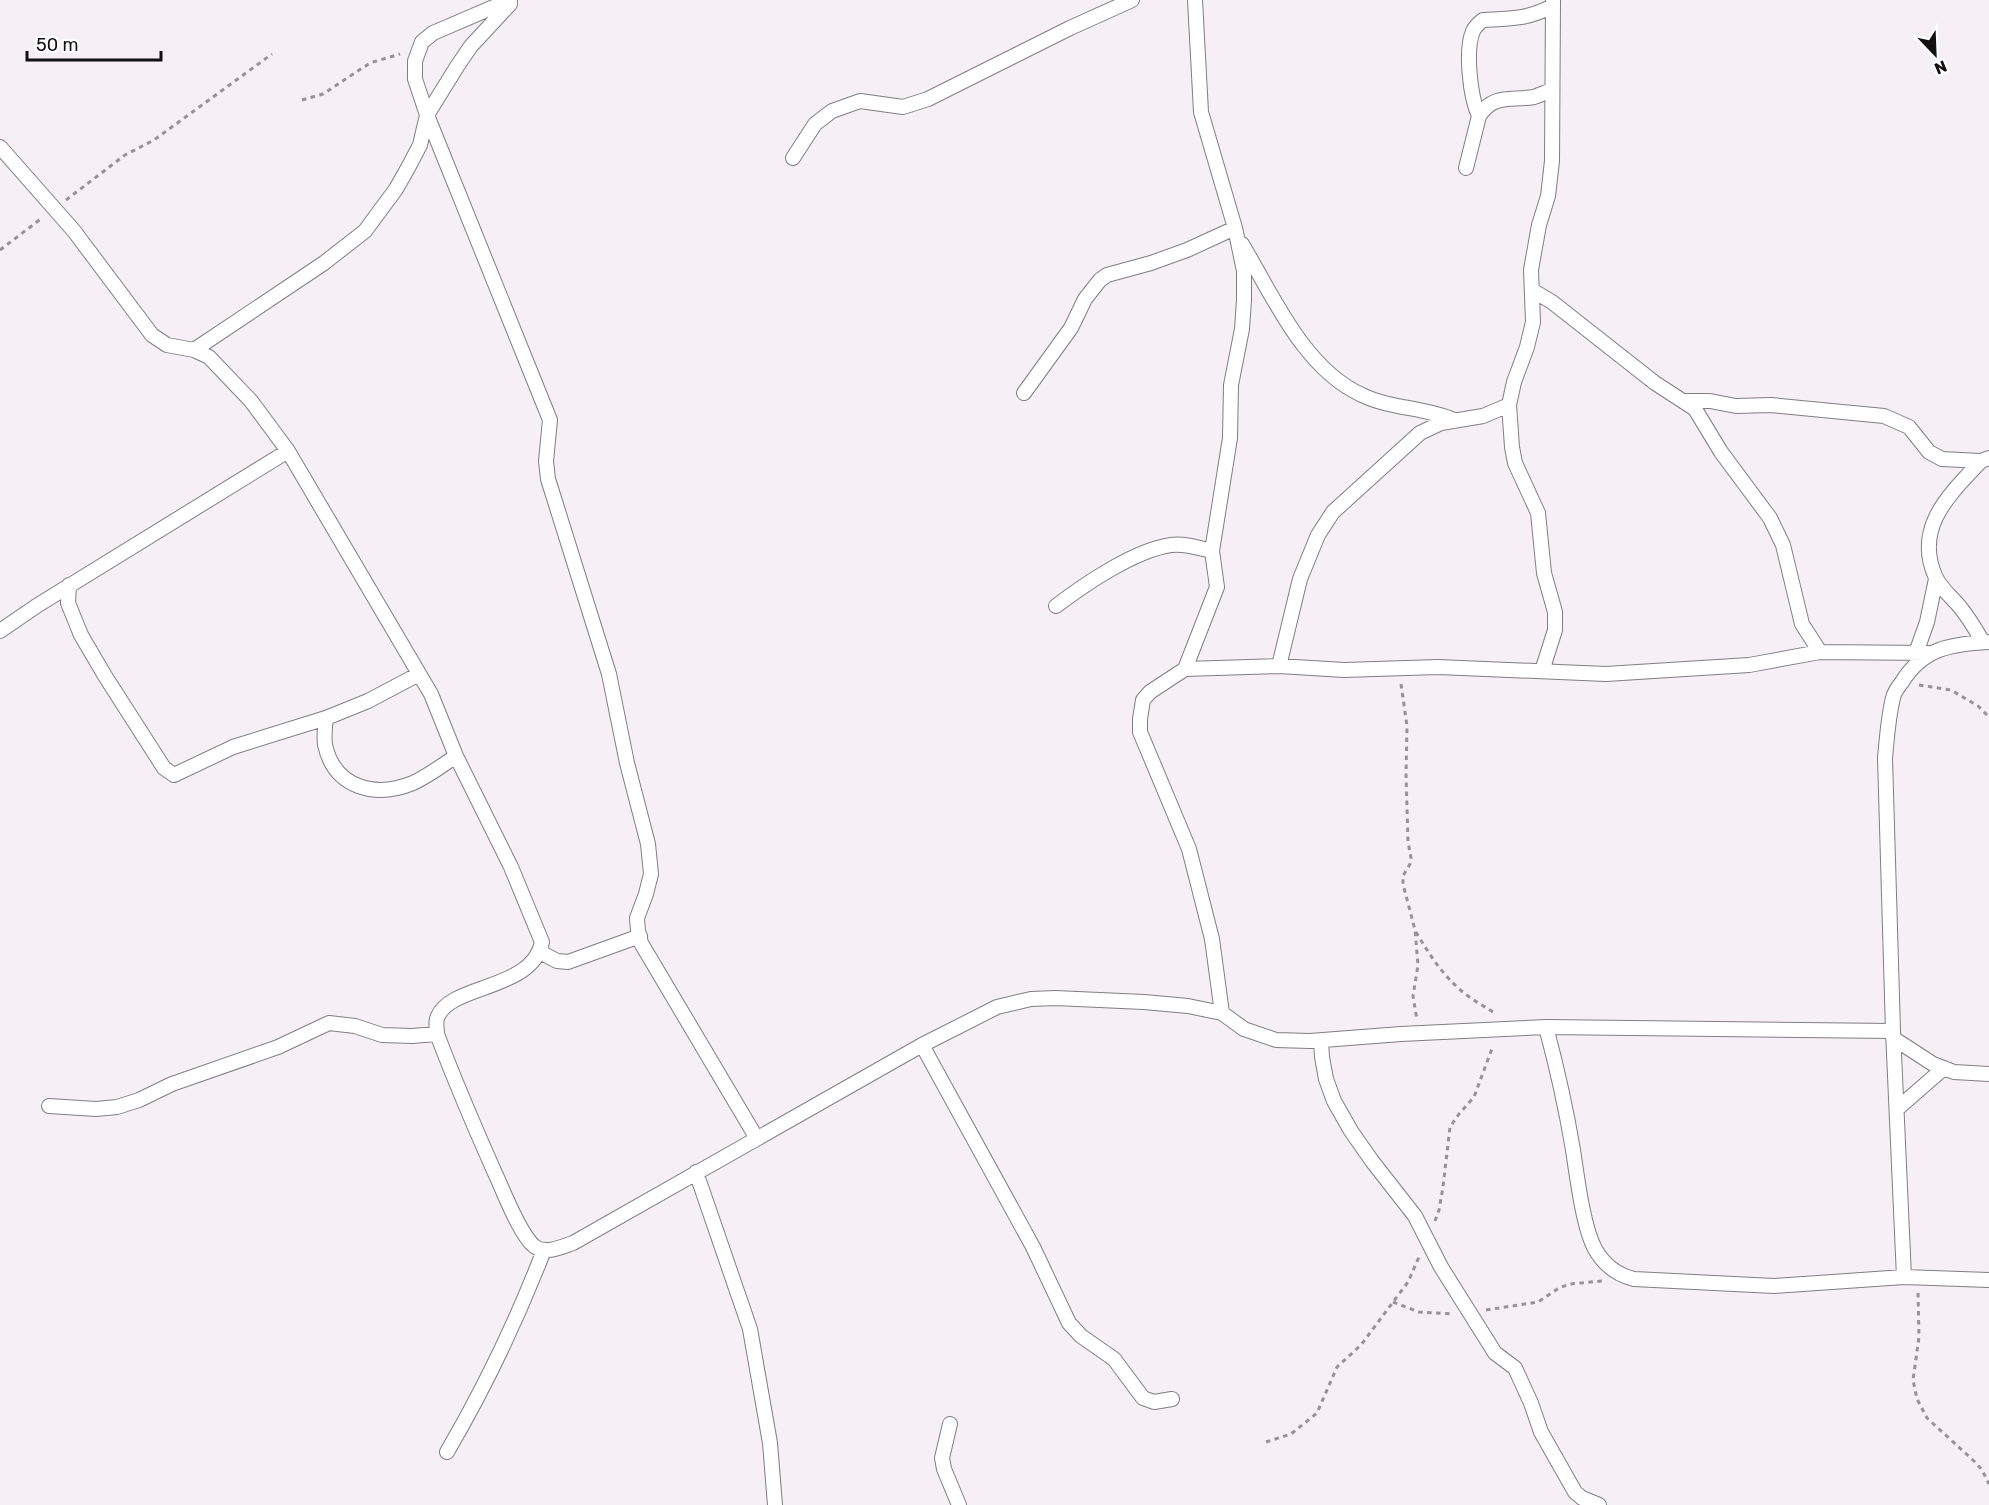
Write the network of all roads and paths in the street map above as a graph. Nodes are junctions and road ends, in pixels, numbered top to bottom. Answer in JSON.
{"nodes":[{"id":1,"x":512,"y":0,"type":"edge"},
{"id":2,"x":1132,"y":0,"type":"edge"},
{"id":3,"x":1195,"y":0,"type":"edge"},
{"id":4,"x":1553,"y":3,"type":"edge"},
{"id":5,"x":417,"y":53,"type":"junction"},
{"id":6,"x":272,"y":54,"type":"dead end"},
{"id":7,"x":1552,"y":90,"type":"junction"},
{"id":8,"x":302,"y":100,"type":"dead end"},
{"id":9,"x":427,"y":115,"type":"junction"},
{"id":10,"x":1479,"y":116,"type":"junction"},
{"id":11,"x":0,"y":147,"type":"edge"},
{"id":12,"x":793,"y":158,"type":"dead end"},
{"id":13,"x":1466,"y":168,"type":"dead end"},
{"id":14,"x":54,"y":209,"type":"junction"},
{"id":15,"x":1236,"y":231,"type":"junction"},
{"id":16,"x":0,"y":250,"type":"edge"},
{"id":17,"x":1532,"y":290,"type":"junction"},
{"id":18,"x":194,"y":350,"type":"junction"},
{"id":19,"x":1024,"y":393,"type":"dead end"},
{"id":20,"x":1683,"y":401,"type":"junction"},
{"id":21,"x":1509,"y":405,"type":"junction"},
{"id":22,"x":1454,"y":420,"type":"junction"},
{"id":23,"x":288,"y":452,"type":"junction"},
{"id":24,"x":1985,"y":460,"type":"edge"},
{"id":25,"x":1212,"y":550,"type":"junction"},
{"id":26,"x":1936,"y":579,"type":"junction"},
{"id":27,"x":69,"y":585,"type":"junction"},
{"id":28,"x":1056,"y":606,"type":"dead end"},
{"id":29,"x":0,"y":631,"type":"edge"},
{"id":30,"x":1986,"y":642,"type":"edge"},
{"id":31,"x":1820,"y":652,"type":"junction"},
{"id":32,"x":1922,"y":653,"type":"junction"},
{"id":33,"x":1279,"y":666,"type":"junction"},
{"id":34,"x":1400,"y":668,"type":"junction"},
{"id":35,"x":1185,"y":669,"type":"junction"},
{"id":36,"x":1542,"y":671,"type":"junction"},
{"id":37,"x":419,"y":674,"type":"junction"},
{"id":38,"x":1904,"y":678,"type":"junction"},
{"id":39,"x":1989,"y":717,"type":"edge"},
{"id":40,"x":326,"y":718,"type":"junction"},
{"id":41,"x":456,"y":756,"type":"junction"},
{"id":42,"x":1415,"y":930,"type":"junction"},
{"id":43,"x":640,"y":936,"type":"junction"},
{"id":44,"x":540,"y":952,"type":"junction"},
{"id":45,"x":1222,"y":1012,"type":"junction"},
{"id":46,"x":1546,"y":1027,"type":"junction"},
{"id":47,"x":1518,"y":1028,"type":"junction"},
{"id":48,"x":1499,"y":1030,"type":"junction"},
{"id":49,"x":1419,"y":1033,"type":"junction"},
{"id":50,"x":437,"y":1034,"type":"junction"},
{"id":51,"x":1893,"y":1034,"type":"junction"},
{"id":52,"x":1321,"y":1041,"type":"junction"},
{"id":53,"x":922,"y":1045,"type":"junction"},
{"id":54,"x":1944,"y":1068,"type":"junction"},
{"id":55,"x":1989,"y":1074,"type":"edge"},
{"id":56,"x":49,"y":1106,"type":"dead end"},
{"id":57,"x":1897,"y":1109,"type":"junction"},
{"id":58,"x":756,"y":1137,"type":"junction"},
{"id":59,"x":696,"y":1172,"type":"junction"},
{"id":60,"x":1427,"y":1239,"type":"junction"},
{"id":61,"x":544,"y":1250,"type":"junction"},
{"id":62,"x":1621,"y":1276,"type":"junction"},
{"id":63,"x":1911,"y":1278,"type":"junction"},
{"id":64,"x":1989,"y":1280,"type":"edge"},
{"id":65,"x":1393,"y":1302,"type":"junction"},
{"id":66,"x":1469,"y":1312,"type":"junction"},
{"id":67,"x":1172,"y":1399,"type":"dead end"},
{"id":68,"x":950,"y":1424,"type":"dead end"},
{"id":69,"x":1266,"y":1442,"type":"dead end"},
{"id":70,"x":447,"y":1452,"type":"dead end"},
{"id":71,"x":1989,"y":1484,"type":"edge"},
{"id":72,"x":776,"y":1505,"type":"edge"},
{"id":73,"x":959,"y":1505,"type":"edge"},
{"id":74,"x":1599,"y":1505,"type":"edge"}],
"edges":[{"from":1,"to":5,"type":"street"},
{"from":1,"to":9,"type":"street"},
{"from":2,"to":12,"type":"street"},
{"from":3,"to":15,"type":"street"},
{"from":4,"to":7,"type":"street"},
{"from":4,"to":10,"type":"street"},
{"from":5,"to":8,"type":"path"},
{"from":5,"to":9,"type":"street"},
{"from":6,"to":14,"type":"path"},
{"from":7,"to":10,"type":"street"},
{"from":7,"to":17,"type":"street"},
{"from":9,"to":18,"type":"street"},
{"from":9,"to":43,"type":"street"},
{"from":10,"to":13,"type":"street"},
{"from":11,"to":14,"type":"street"},
{"from":14,"to":16,"type":"path"},
{"from":14,"to":18,"type":"street"},
{"from":15,"to":19,"type":"street"},
{"from":15,"to":22,"type":"street"},
{"from":15,"to":25,"type":"street"},
{"from":17,"to":20,"type":"street"},
{"from":17,"to":21,"type":"street"},
{"from":18,"to":23,"type":"street"},
{"from":20,"to":24,"type":"street"},
{"from":20,"to":31,"type":"street"},
{"from":21,"to":22,"type":"street"},
{"from":21,"to":36,"type":"street"},
{"from":22,"to":33,"type":"street"},
{"from":23,"to":27,"type":"street"},
{"from":23,"to":37,"type":"street"},
{"from":24,"to":26,"type":"street"},
{"from":25,"to":28,"type":"street"},
{"from":25,"to":35,"type":"street"},
{"from":26,"to":30,"type":"street"},
{"from":26,"to":32,"type":"street"},
{"from":27,"to":29,"type":"street"},
{"from":27,"to":40,"type":"street"},
{"from":30,"to":32,"type":"street"},
{"from":31,"to":32,"type":"street"},
{"from":31,"to":36,"type":"street"},
{"from":32,"to":38,"type":"street"},
{"from":33,"to":34,"type":"street"},
{"from":33,"to":35,"type":"street"},
{"from":34,"to":36,"type":"street"},
{"from":34,"to":42,"type":"path"},
{"from":35,"to":45,"type":"street"},
{"from":37,"to":40,"type":"street"},
{"from":37,"to":41,"type":"street"},
{"from":38,"to":39,"type":"path"},
{"from":38,"to":51,"type":"street"},
{"from":40,"to":41,"type":"street"},
{"from":41,"to":44,"type":"street"},
{"from":42,"to":47,"type":"path"},
{"from":42,"to":49,"type":"path"},
{"from":43,"to":44,"type":"street"},
{"from":43,"to":58,"type":"street"},
{"from":44,"to":50,"type":"street"},
{"from":45,"to":52,"type":"street"},
{"from":45,"to":53,"type":"street"},
{"from":46,"to":47,"type":"street"},
{"from":46,"to":51,"type":"street"},
{"from":46,"to":62,"type":"street"},
{"from":47,"to":48,"type":"street"},
{"from":48,"to":49,"type":"street"},
{"from":48,"to":60,"type":"path"},
{"from":49,"to":52,"type":"street"},
{"from":50,"to":56,"type":"street"},
{"from":50,"to":61,"type":"street"},
{"from":51,"to":54,"type":"street"},
{"from":51,"to":57,"type":"street"},
{"from":52,"to":60,"type":"street"},
{"from":53,"to":58,"type":"street"},
{"from":53,"to":67,"type":"street"},
{"from":54,"to":55,"type":"street"},
{"from":54,"to":57,"type":"street"},
{"from":57,"to":63,"type":"street"},
{"from":58,"to":59,"type":"street"},
{"from":59,"to":61,"type":"street"},
{"from":59,"to":72,"type":"street"},
{"from":60,"to":65,"type":"path"},
{"from":60,"to":66,"type":"street"},
{"from":61,"to":70,"type":"street"},
{"from":62,"to":63,"type":"street"},
{"from":62,"to":66,"type":"path"},
{"from":63,"to":64,"type":"street"},
{"from":63,"to":71,"type":"path"},
{"from":65,"to":66,"type":"path"},
{"from":65,"to":69,"type":"path"},
{"from":66,"to":74,"type":"street"},
{"from":68,"to":73,"type":"street"}]}
